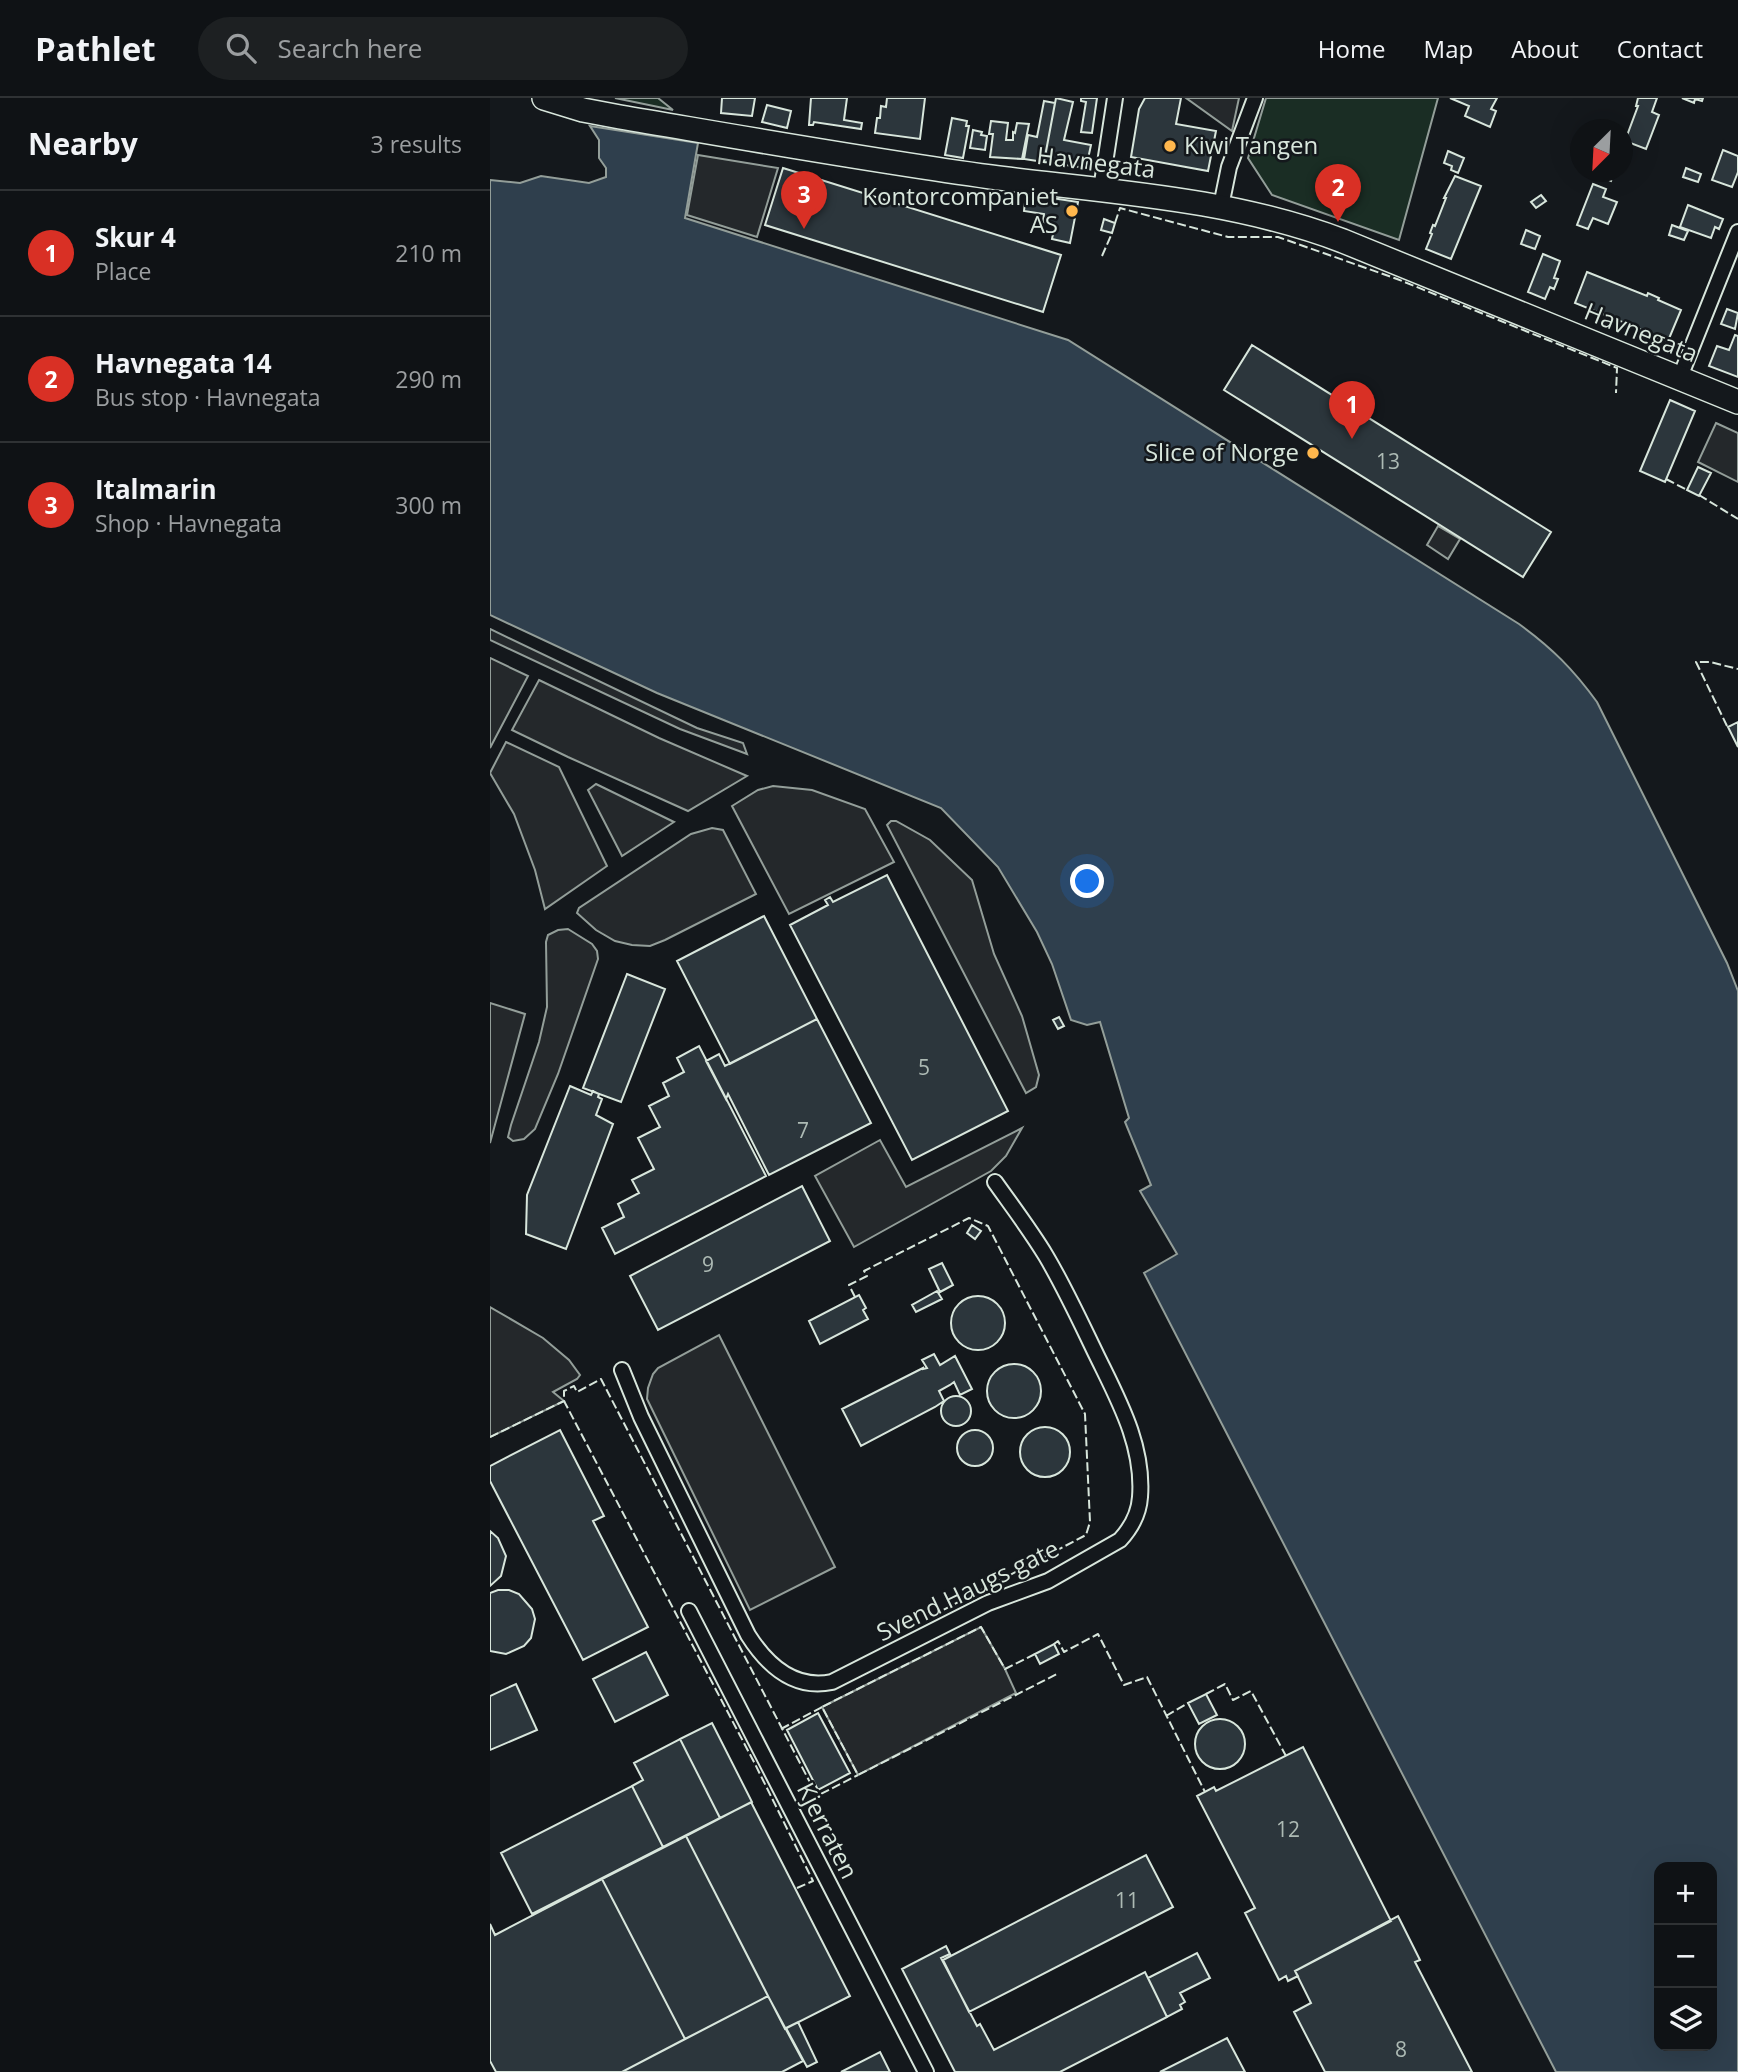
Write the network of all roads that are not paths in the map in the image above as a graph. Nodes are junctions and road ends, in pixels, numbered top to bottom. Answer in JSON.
{"nodes":[{"id":1,"x":544,"y":98,"type":"edge"},
{"id":2,"x":1115,"y":98,"type":"edge"},
{"id":3,"x":1255,"y":98,"type":"edge"},
{"id":4,"x":1101,"y":189,"type":"junction"},
{"id":5,"x":1221,"y":206,"type":"junction"},
{"id":6,"x":1738,"y":232,"type":"edge"},
{"id":7,"x":1680,"y":377,"type":"junction"},
{"id":8,"x":1738,"y":402,"type":"edge"},
{"id":9,"x":995,"y":1182,"type":"dead end"},
{"id":10,"x":622,"y":1370,"type":"dead end"},
{"id":11,"x":689,"y":1611,"type":"dead end"},
{"id":12,"x":926,"y":2072,"type":"edge"}],
"edges":[{"from":1,"to":4,"type":"main road","name":"Havnegata"},
{"from":2,"to":4,"type":"street"},
{"from":3,"to":5,"type":"street"},
{"from":4,"to":5,"type":"main road","name":"Havnegata"},
{"from":5,"to":7,"type":"main road","name":"Havnegata"},
{"from":6,"to":7,"type":"street"},
{"from":7,"to":8,"type":"main road","name":"Havnegata"},
{"from":9,"to":10,"type":"street","name":"Svend Haugs gate"},
{"from":11,"to":12,"type":"street","name":"Kjerraten"}]}
